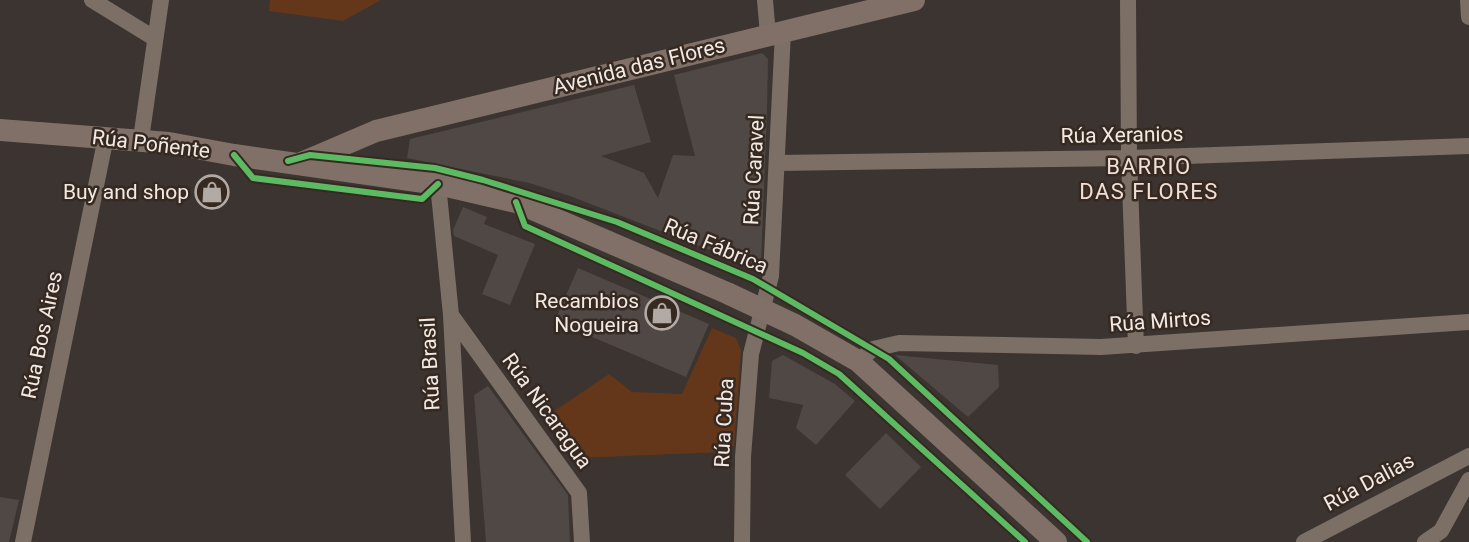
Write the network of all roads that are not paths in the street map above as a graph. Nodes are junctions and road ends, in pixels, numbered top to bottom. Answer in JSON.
{"nodes":[{"id":1,"x":92,"y":0,"type":"edge"},
{"id":2,"x":161,"y":0,"type":"edge"},
{"id":3,"x":765,"y":0,"type":"edge"},
{"id":4,"x":915,"y":0,"type":"edge"},
{"id":5,"x":1128,"y":0,"type":"edge"},
{"id":6,"x":1468,"y":0,"type":"edge"},
{"id":7,"x":1469,"y":16,"type":"edge"},
{"id":8,"x":776,"y":33,"type":"junction"},
{"id":9,"x":154,"y":38,"type":"junction"},
{"id":10,"x":0,"y":130,"type":"edge"},
{"id":11,"x":364,"y":135,"type":"junction"},
{"id":12,"x":106,"y":137,"type":"junction"},
{"id":13,"x":141,"y":139,"type":"junction"},
{"id":14,"x":1469,"y":146,"type":"edge"},
{"id":15,"x":1129,"y":158,"type":"junction"},
{"id":16,"x":301,"y":163,"type":"junction"},
{"id":17,"x":777,"y":163,"type":"junction"},
{"id":18,"x":366,"y":174,"type":"junction"},
{"id":19,"x":438,"y":184,"type":"junction"},
{"id":20,"x":761,"y":309,"type":"junction"},
{"id":21,"x":451,"y":315,"type":"junction"},
{"id":22,"x":1469,"y":322,"type":"edge"},
{"id":23,"x":1136,"y":346,"type":"junction"},
{"id":24,"x":858,"y":361,"type":"junction"},
{"id":25,"x":1462,"y":459,"type":"edge"},
{"id":26,"x":1467,"y":485,"type":"edge"},
{"id":27,"x":23,"y":542,"type":"edge"},
{"id":28,"x":463,"y":542,"type":"edge"},
{"id":29,"x":582,"y":542,"type":"edge"},
{"id":30,"x":742,"y":542,"type":"edge"},
{"id":31,"x":1056,"y":542,"type":"edge"},
{"id":32,"x":1304,"y":542,"type":"edge"},
{"id":33,"x":1425,"y":542,"type":"edge"}],
"edges":[{"from":1,"to":9,"type":"street"},
{"from":2,"to":9,"type":"street"},
{"from":3,"to":8,"type":"street","name":"Rúa Caravel"},
{"from":4,"to":8,"type":"street","name":"Avenida das Flores"},
{"from":5,"to":15,"type":"street"},
{"from":6,"to":7,"type":"street"},
{"from":8,"to":11,"type":"street","name":"Avenida das Flores"},
{"from":8,"to":17,"type":"street","name":"Rúa Caravel"},
{"from":9,"to":13,"type":"street"},
{"from":10,"to":12,"type":"street","name":"Rúa Poñente"},
{"from":11,"to":16,"type":"street","name":"Avenida das Flores"},
{"from":11,"to":18,"type":"street"},
{"from":12,"to":13,"type":"street","name":"Rúa Poñente"},
{"from":12,"to":27,"type":"street","name":"Rúa Bos Aires"},
{"from":13,"to":16,"type":"street","name":"Rúa Poñente"},
{"from":14,"to":15,"type":"street","name":"Rúa Xeranios"},
{"from":15,"to":17,"type":"street","name":"Rúa Xeranios"},
{"from":15,"to":23,"type":"street"},
{"from":16,"to":18,"type":"street","name":"Rúa Fábrica"},
{"from":17,"to":20,"type":"street","name":"Rúa Caravel"},
{"from":18,"to":19,"type":"street","name":"Rúa Fábrica"},
{"from":19,"to":20,"type":"street","name":"Rúa Fábrica"},
{"from":19,"to":21,"type":"street","name":"Rúa Brasil"},
{"from":20,"to":24,"type":"street","name":"Rúa Fábrica"},
{"from":20,"to":30,"type":"street","name":"Rúa Cuba"},
{"from":21,"to":28,"type":"street","name":"Rúa Brasil"},
{"from":21,"to":29,"type":"street","name":"Rúa Nicaragua"},
{"from":22,"to":23,"type":"street","name":"Rúa Mirtos"},
{"from":23,"to":24,"type":"street","name":"Rúa Mirtos"},
{"from":24,"to":31,"type":"street","name":"Rúa Fábrica"},
{"from":25,"to":26,"type":"street","name":"Rúa Dalias"},
{"from":25,"to":32,"type":"street","name":"Rúa Dalias"},
{"from":26,"to":33,"type":"street"}]}
